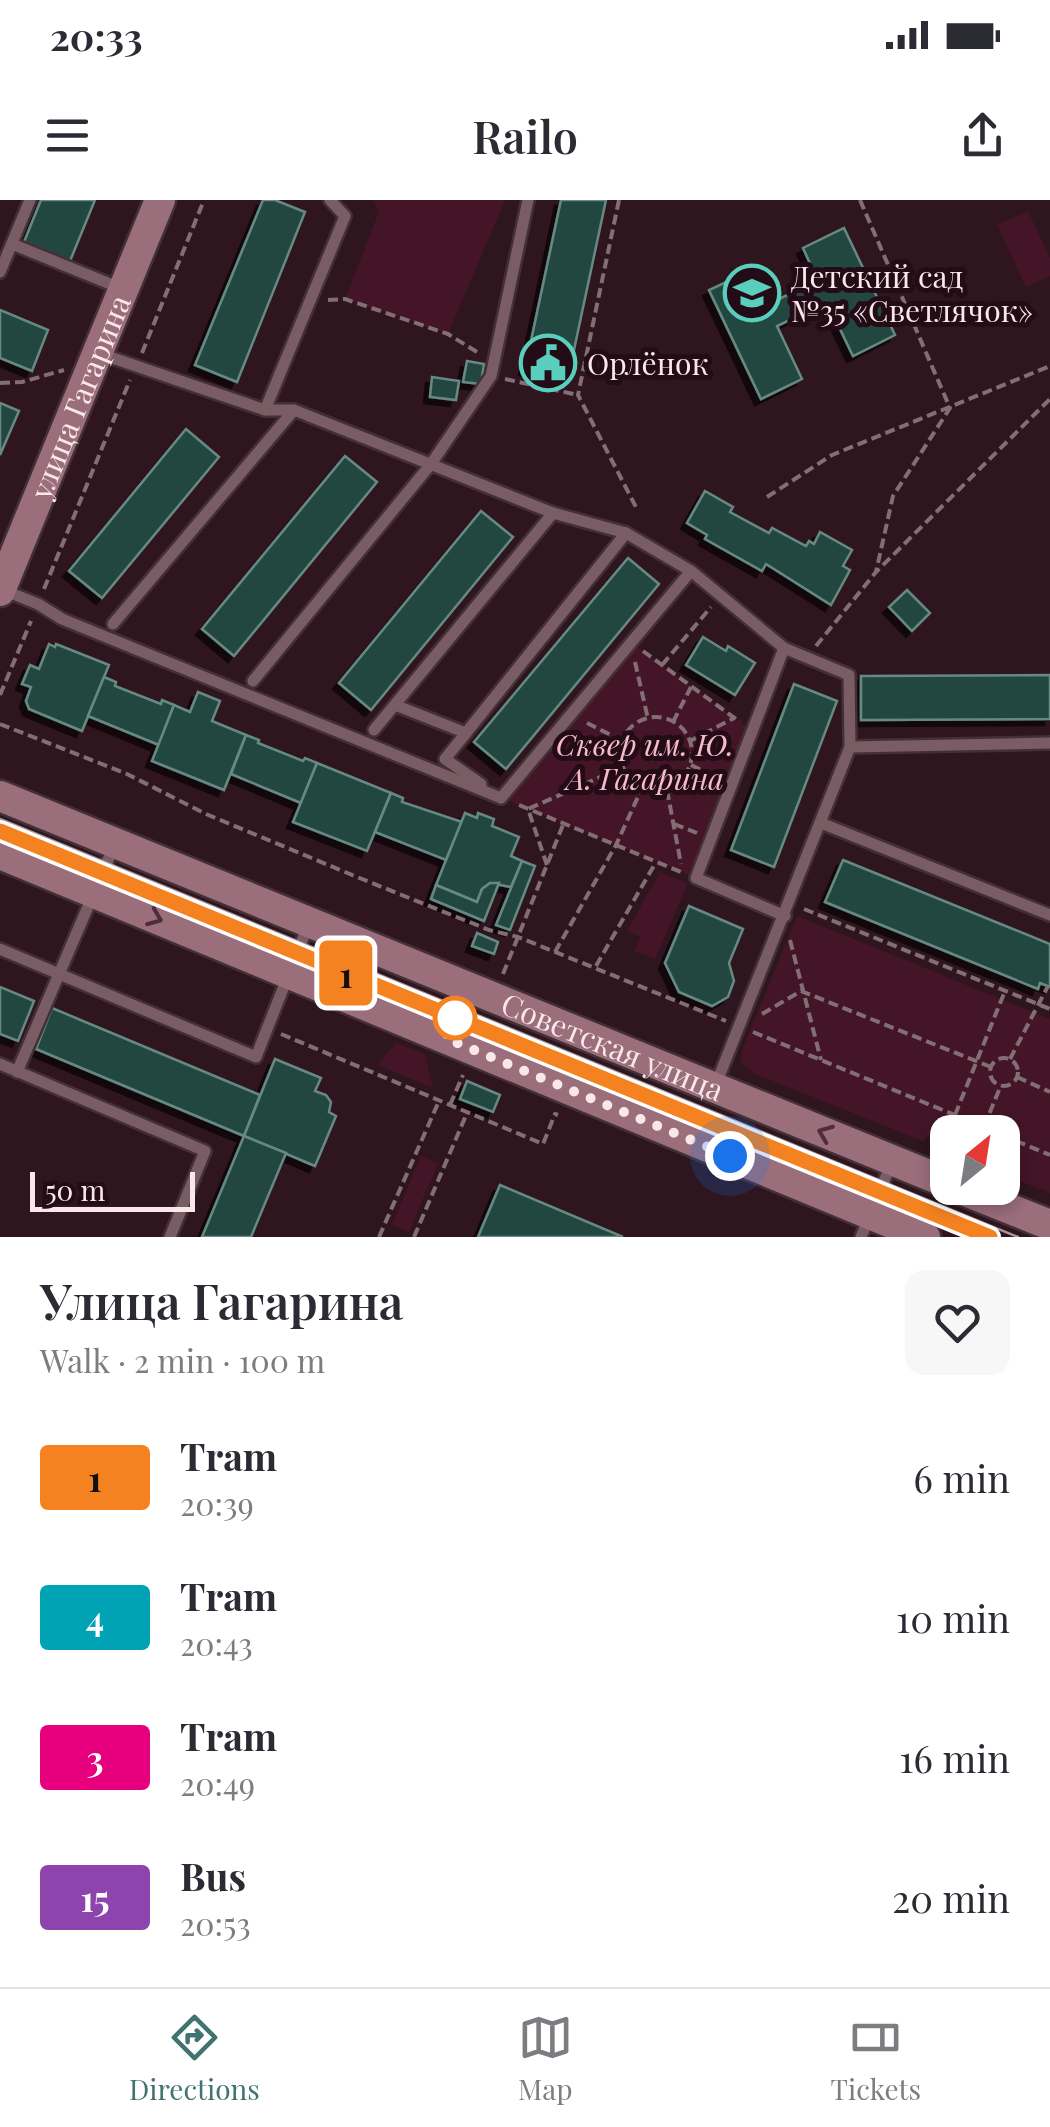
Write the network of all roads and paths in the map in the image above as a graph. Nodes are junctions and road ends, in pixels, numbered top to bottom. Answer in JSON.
{"nodes":[{"id":1,"x":30,"y":200,"type":"edge"},
{"id":2,"x":160,"y":200,"type":"edge"},
{"id":3,"x":204,"y":200,"type":"edge"},
{"id":4,"x":330,"y":200,"type":"edge"},
{"id":5,"x":528,"y":200,"type":"edge"},
{"id":6,"x":619,"y":200,"type":"edge"},
{"id":7,"x":860,"y":200,"type":"edge"},
{"id":8,"x":12,"y":244,"type":"junction"},
{"id":9,"x":0,"y":272,"type":"edge"},
{"id":10,"x":124,"y":290,"type":"junction"},
{"id":11,"x":310,"y":301,"type":"junction"},
{"id":12,"x":98,"y":353,"type":"junction"},
{"id":13,"x":136,"y":366,"type":"junction"},
{"id":14,"x":1050,"y":366,"type":"edge"},
{"id":15,"x":492,"y":369,"type":"junction"},
{"id":16,"x":64,"y":370,"type":"dead end"},
{"id":17,"x":0,"y":383,"type":"edge"},
{"id":18,"x":578,"y":396,"type":"junction"},
{"id":19,"x":1050,"y":399,"type":"edge"},
{"id":20,"x":950,"y":408,"type":"junction"},
{"id":21,"x":264,"y":410,"type":"junction"},
{"id":22,"x":294,"y":410,"type":"junction"},
{"id":23,"x":431,"y":464,"type":"junction"},
{"id":24,"x":767,"y":497,"type":"dead end"},
{"id":25,"x":638,"y":511,"type":"dead end"},
{"id":26,"x":554,"y":513,"type":"junction"},
{"id":27,"x":626,"y":534,"type":"junction"},
{"id":28,"x":691,"y":571,"type":"junction"},
{"id":29,"x":876,"y":572,"type":"junction"},
{"id":30,"x":0,"y":590,"type":"edge"},
{"id":31,"x":720,"y":596,"type":"junction"},
{"id":32,"x":38,"y":604,"type":"junction"},
{"id":33,"x":112,"y":624,"type":"dead end"},
{"id":34,"x":631,"y":642,"type":"junction"},
{"id":35,"x":784,"y":648,"type":"junction"},
{"id":36,"x":806,"y":658,"type":"junction"},
{"id":37,"x":662,"y":665,"type":"junction"},
{"id":38,"x":253,"y":681,"type":"dead end"},
{"id":39,"x":691,"y":686,"type":"junction"},
{"id":40,"x":0,"y":695,"type":"edge"},
{"id":41,"x":395,"y":705,"type":"junction"},
{"id":42,"x":570,"y":715,"type":"junction"},
{"id":43,"x":734,"y":718,"type":"junction"},
{"id":44,"x":648,"y":719,"type":"junction"},
{"id":45,"x":673,"y":722,"type":"junction"},
{"id":46,"x":0,"y":724,"type":"edge"},
{"id":47,"x":374,"y":730,"type":"dead end"},
{"id":48,"x":752,"y":731,"type":"junction"},
{"id":49,"x":466,"y":733,"type":"junction"},
{"id":50,"x":623,"y":741,"type":"junction"},
{"id":51,"x":690,"y":741,"type":"junction"},
{"id":52,"x":1050,"y":742,"type":"edge"},
{"id":53,"x":850,"y":746,"type":"junction"},
{"id":54,"x":690,"y":765,"type":"junction"},
{"id":55,"x":623,"y":768,"type":"junction"},
{"id":56,"x":732,"y":784,"type":"junction"},
{"id":57,"x":643,"y":787,"type":"junction"},
{"id":58,"x":667,"y":788,"type":"junction"},
{"id":59,"x":0,"y":796,"type":"edge"},
{"id":60,"x":500,"y":798,"type":"junction"},
{"id":61,"x":528,"y":809,"type":"junction"},
{"id":62,"x":821,"y":823,"type":"junction"},
{"id":63,"x":563,"y":824,"type":"junction"},
{"id":64,"x":674,"y":824,"type":"junction"},
{"id":65,"x":711,"y":839,"type":"junction"},
{"id":66,"x":116,"y":844,"type":"junction"},
{"id":67,"x":616,"y":845,"type":"junction"},
{"id":68,"x":0,"y":854,"type":"edge"},
{"id":69,"x":656,"y":862,"type":"junction"},
{"id":70,"x":547,"y":865,"type":"junction"},
{"id":71,"x":94,"y":893,"type":"junction"},
{"id":72,"x":788,"y":910,"type":"junction"},
{"id":73,"x":1050,"y":914,"type":"edge"},
{"id":74,"x":309,"y":922,"type":"junction"},
{"id":75,"x":518,"y":937,"type":"junction"},
{"id":76,"x":0,"y":949,"type":"edge"},
{"id":77,"x":556,"y":952,"type":"junction"},
{"id":78,"x":595,"y":968,"type":"junction"},
{"id":79,"x":59,"y":974,"type":"junction"},
{"id":80,"x":289,"y":974,"type":"junction"},
{"id":81,"x":501,"y":978,"type":"dead end"},
{"id":82,"x":1048,"y":986,"type":"edge"},
{"id":83,"x":802,"y":991,"type":"junction"},
{"id":84,"x":1004,"y":991,"type":"junction"},
{"id":85,"x":1040,"y":1006,"type":"junction"},
{"id":86,"x":1050,"y":1009,"type":"edge"},
{"id":87,"x":740,"y":1027,"type":"junction"},
{"id":88,"x":267,"y":1028,"type":"junction"},
{"id":89,"x":1010,"y":1059,"type":"junction"},
{"id":90,"x":821,"y":1060,"type":"junction"},
{"id":91,"x":976,"y":1061,"type":"junction"},
{"id":92,"x":0,"y":1064,"type":"edge"},
{"id":93,"x":992,"y":1067,"type":"junction"},
{"id":94,"x":17,"y":1072,"type":"junction"},
{"id":95,"x":462,"y":1075,"type":"dead end"},
{"id":96,"x":1017,"y":1078,"type":"junction"},
{"id":97,"x":1001,"y":1085,"type":"junction"},
{"id":98,"x":714,"y":1088,"type":"junction"},
{"id":99,"x":1050,"y":1092,"type":"edge"},
{"id":100,"x":439,"y":1101,"type":"junction"},
{"id":101,"x":450,"y":1106,"type":"junction"},
{"id":102,"x":467,"y":1112,"type":"junction"},
{"id":103,"x":954,"y":1115,"type":"joint"},
{"id":104,"x":989,"y":1115,"type":"edge"},
{"id":105,"x":574,"y":1122,"type":"dead end"},
{"id":106,"x":1020,"y":1142,"type":"edge"},
{"id":107,"x":1050,"y":1154,"type":"edge"},
{"id":108,"x":892,"y":1161,"type":"junction"},
{"id":109,"x":930,"y":1176,"type":"edge"},
{"id":110,"x":1000,"y":1205,"type":"edge"},
{"id":111,"x":1050,"y":1225,"type":"edge"},
{"id":112,"x":866,"y":1226,"type":"edge"},
{"id":113,"x":170,"y":1237,"type":"edge"},
{"id":114,"x":379,"y":1237,"type":"edge"},
{"id":115,"x":414,"y":1237,"type":"edge"},
{"id":116,"x":925,"y":1237,"type":"edge"}],
"edges":[{"from":1,"to":8,"type":"lane"},
{"from":2,"to":10,"type":"main road","name":"улица Гагарина"},
{"from":3,"to":13,"type":"path"},
{"from":4,"to":11,"type":"lane"},
{"from":5,"to":15,"type":"lane"},
{"from":6,"to":18,"type":"path"},
{"from":7,"to":20,"type":"path"},
{"from":8,"to":9,"type":"lane"},
{"from":8,"to":10,"type":"lane"},
{"from":10,"to":12,"type":"main road","name":"улица Гагарина"},
{"from":11,"to":15,"type":"path"},
{"from":11,"to":21,"type":"lane"},
{"from":12,"to":13,"type":"lane"},
{"from":12,"to":30,"type":"main road","name":"улица Гагарина"},
{"from":13,"to":21,"type":"lane"},
{"from":13,"to":32,"type":"path"},
{"from":14,"to":20,"type":"path"},
{"from":15,"to":18,"type":"path"},
{"from":15,"to":23,"type":"lane"},
{"from":16,"to":17,"type":"path"},
{"from":18,"to":25,"type":"path"},
{"from":19,"to":29,"type":"path"},
{"from":20,"to":24,"type":"path"},
{"from":20,"to":29,"type":"path"},
{"from":21,"to":22,"type":"lane"},
{"from":22,"to":23,"type":"lane"},
{"from":22,"to":33,"type":"lane"},
{"from":23,"to":26,"type":"lane"},
{"from":23,"to":38,"type":"lane"},
{"from":26,"to":27,"type":"lane"},
{"from":26,"to":41,"type":"lane"},
{"from":27,"to":28,"type":"lane"},
{"from":27,"to":49,"type":"lane"},
{"from":28,"to":31,"type":"lane"},
{"from":28,"to":34,"type":"lane"},
{"from":29,"to":36,"type":"path"},
{"from":30,"to":32,"type":"lane"},
{"from":31,"to":35,"type":"lane"},
{"from":31,"to":37,"type":"path"},
{"from":32,"to":40,"type":"path"},
{"from":32,"to":60,"type":"lane"},
{"from":34,"to":37,"type":"path"},
{"from":34,"to":42,"type":"lane"},
{"from":34,"to":44,"type":"path"},
{"from":35,"to":36,"type":"lane"},
{"from":35,"to":48,"type":"lane"},
{"from":36,"to":53,"type":"lane"},
{"from":37,"to":39,"type":"path"},
{"from":39,"to":43,"type":"path"},
{"from":39,"to":45,"type":"path"},
{"from":41,"to":47,"type":"lane"},
{"from":41,"to":49,"type":"lane"},
{"from":42,"to":50,"type":"path"},
{"from":42,"to":60,"type":"lane"},
{"from":43,"to":48,"type":"path"},
{"from":43,"to":51,"type":"path"},
{"from":44,"to":45,"type":"path"},
{"from":44,"to":50,"type":"path"},
{"from":45,"to":51,"type":"path"},
{"from":46,"to":75,"type":"path"},
{"from":48,"to":56,"type":"lane"},
{"from":49,"to":60,"type":"lane"},
{"from":50,"to":55,"type":"path"},
{"from":51,"to":54,"type":"path"},
{"from":52,"to":53,"type":"lane"},
{"from":53,"to":62,"type":"lane"},
{"from":54,"to":56,"type":"path"},
{"from":54,"to":58,"type":"path"},
{"from":55,"to":57,"type":"path"},
{"from":55,"to":61,"type":"path"},
{"from":56,"to":65,"type":"lane"},
{"from":57,"to":58,"type":"path"},
{"from":57,"to":67,"type":"path"},
{"from":58,"to":64,"type":"path"},
{"from":59,"to":66,"type":"main road","name":"Советская улица"},
{"from":60,"to":61,"type":"path"},
{"from":61,"to":63,"type":"path"},
{"from":61,"to":70,"type":"path"},
{"from":62,"to":72,"type":"lane"},
{"from":62,"to":73,"type":"lane"},
{"from":63,"to":67,"type":"path"},
{"from":63,"to":70,"type":"path"},
{"from":64,"to":65,"type":"path"},
{"from":64,"to":69,"type":"path"},
{"from":65,"to":72,"type":"lane"},
{"from":66,"to":71,"type":"lane"},
{"from":66,"to":74,"type":"main road","name":"Советская улица"},
{"from":67,"to":69,"type":"path"},
{"from":67,"to":77,"type":"path"},
{"from":68,"to":71,"type":"main road","name":"Советская улица"},
{"from":69,"to":78,"type":"path"},
{"from":70,"to":75,"type":"path"},
{"from":71,"to":79,"type":"lane"},
{"from":71,"to":80,"type":"main road","name":"Советская улица","one_way":true},
{"from":72,"to":83,"type":"path"},
{"from":72,"to":84,"type":"path"},
{"from":72,"to":87,"type":"lane"},
{"from":74,"to":80,"type":"lane"},
{"from":74,"to":98,"type":"main road","name":"Советская улица"},
{"from":75,"to":77,"type":"path"},
{"from":75,"to":81,"type":"path"},
{"from":76,"to":79,"type":"lane"},
{"from":77,"to":78,"type":"path"},
{"from":78,"to":87,"type":"path"},
{"from":79,"to":88,"type":"lane"},
{"from":79,"to":94,"type":"lane"},
{"from":80,"to":88,"type":"lane"},
{"from":80,"to":112,"type":"main road","name":"Советская улица"},
{"from":82,"to":85,"type":"path"},
{"from":83,"to":87,"type":"path"},
{"from":83,"to":90,"type":"path"},
{"from":83,"to":91,"type":"path"},
{"from":84,"to":85,"type":"path"},
{"from":84,"to":91,"type":"path"},
{"from":85,"to":86,"type":"path"},
{"from":85,"to":89,"type":"path"},
{"from":87,"to":90,"type":"path"},
{"from":87,"to":98,"type":"lane"},
{"from":88,"to":100,"type":"path"},
{"from":89,"to":93,"type":"path"},
{"from":89,"to":96,"type":"path"},
{"from":90,"to":103,"type":"path"},
{"from":91,"to":93,"type":"path"},
{"from":91,"to":103,"type":"path"},
{"from":92,"to":94,"type":"lane"},
{"from":93,"to":97,"type":"path"},
{"from":94,"to":113,"type":"lane"},
{"from":95,"to":101,"type":"path"},
{"from":96,"to":97,"type":"path"},
{"from":96,"to":99,"type":"path"},
{"from":97,"to":104,"type":"path"},
{"from":108,"to":98,"type":"main road","name":"Советская улица","one_way":true},
{"from":100,"to":101,"type":"path"},
{"from":100,"to":114,"type":"path"},
{"from":101,"to":102,"type":"path"},
{"from":102,"to":105,"type":"path"},
{"from":102,"to":115,"type":"path"},
{"from":106,"to":107,"type":"path"},
{"from":108,"to":109,"type":"main road","name":"Советская улица"},
{"from":108,"to":112,"type":"lane"},
{"from":110,"to":111,"type":"main road"},
{"from":112,"to":116,"type":"main road","name":"Советская улица"}]}
